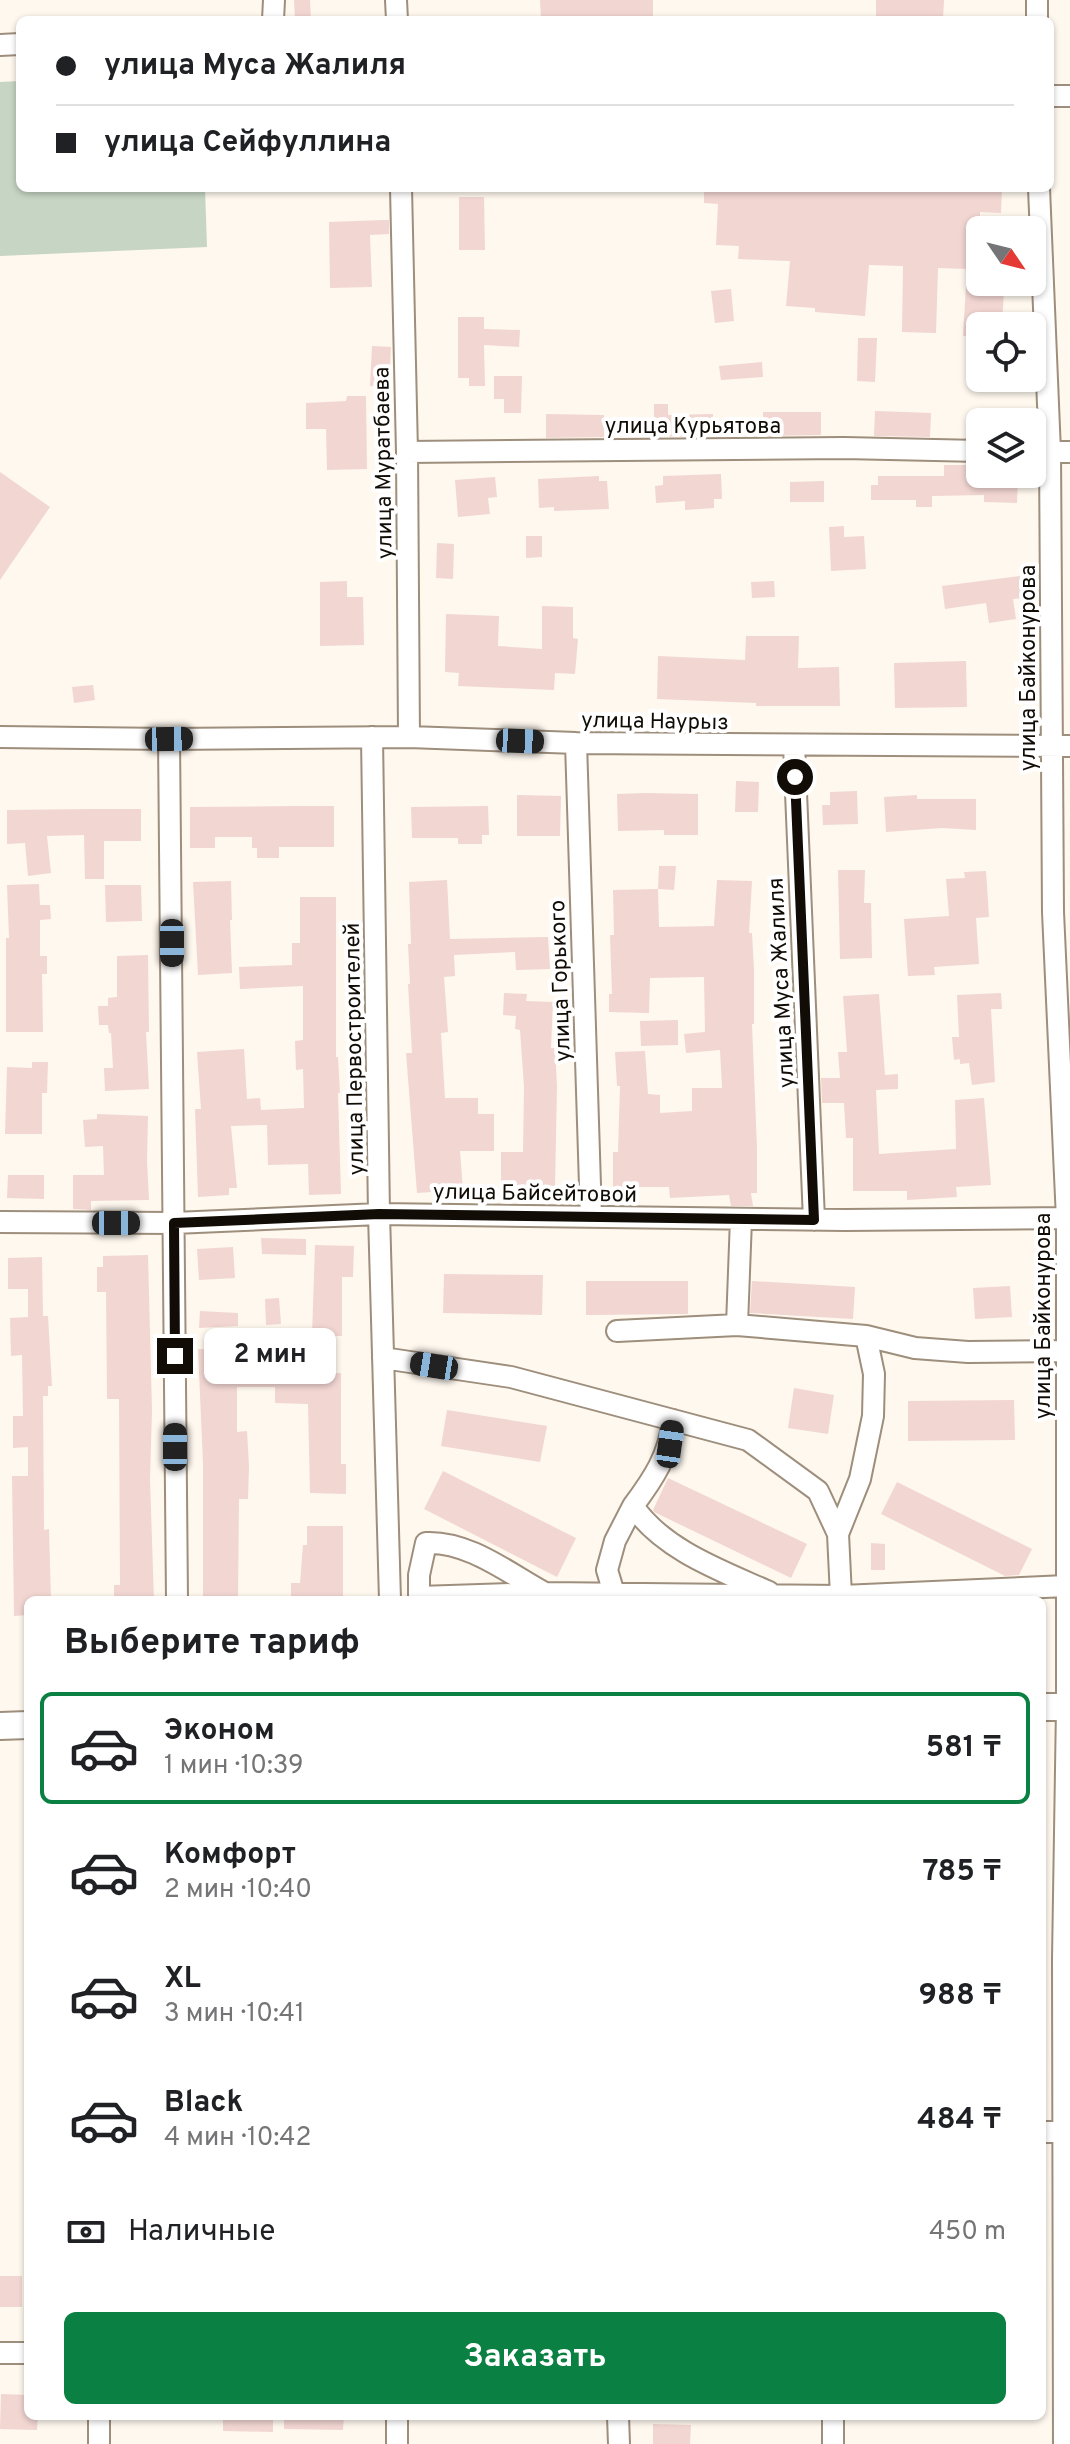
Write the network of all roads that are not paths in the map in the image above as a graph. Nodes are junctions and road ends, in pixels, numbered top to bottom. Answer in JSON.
{"nodes":[{"id":1,"x":401,"y":192,"type":"edge"},
{"id":2,"x":1039,"y":192,"type":"edge"},
{"id":3,"x":966,"y":451,"type":"edge"},
{"id":4,"x":407,"y":452,"type":"junction"},
{"id":5,"x":1051,"y":452,"type":"edge"},
{"id":6,"x":0,"y":737,"type":"edge"},
{"id":7,"x":372,"y":737,"type":"junction"},
{"id":8,"x":409,"y":737,"type":"junction"},
{"id":9,"x":169,"y":739,"type":"junction"},
{"id":10,"x":576,"y":743,"type":"junction"},
{"id":11,"x":794,"y":745,"type":"junction"},
{"id":12,"x":1061,"y":746,"type":"edge"},
{"id":13,"x":379,"y":1214,"type":"junction"},
{"id":14,"x":591,"y":1217,"type":"junction"},
{"id":15,"x":1068,"y":1218,"type":"edge"},
{"id":16,"x":741,"y":1219,"type":"junction"},
{"id":17,"x":814,"y":1220,"type":"junction"},
{"id":18,"x":0,"y":1222,"type":"edge"},
{"id":19,"x":174,"y":1223,"type":"junction"},
{"id":20,"x":737,"y":1325,"type":"junction"},
{"id":21,"x":617,"y":1331,"type":"dead end"},
{"id":22,"x":866,"y":1336,"type":"junction"},
{"id":23,"x":1065,"y":1351,"type":"junction"},
{"id":24,"x":383,"y":1358,"type":"junction"},
{"id":25,"x":673,"y":1420,"type":"junction"},
{"id":26,"x":633,"y":1506,"type":"junction"},
{"id":27,"x":838,"y":1534,"type":"junction"},
{"id":28,"x":1066,"y":1586,"type":"junction"},
{"id":29,"x":545,"y":1593,"type":"junction"},
{"id":30,"x":177,"y":1596,"type":"edge"},
{"id":31,"x":390,"y":1596,"type":"edge"},
{"id":32,"x":419,"y":1596,"type":"edge"},
{"id":33,"x":450,"y":1596,"type":"edge"},
{"id":34,"x":588,"y":1596,"type":"edge"},
{"id":35,"x":615,"y":1596,"type":"edge"},
{"id":36,"x":776,"y":1596,"type":"edge"},
{"id":37,"x":842,"y":1596,"type":"edge"},
{"id":38,"x":862,"y":1596,"type":"edge"},
{"id":39,"x":1060,"y":1707,"type":"edge"},
{"id":40,"x":24,"y":1725,"type":"edge"},
{"id":41,"x":0,"y":1726,"type":"edge"},
{"id":42,"x":1046,"y":2132,"type":"edge"},
{"id":43,"x":1067,"y":2132,"type":"edge"},
{"id":44,"x":0,"y":2353,"type":"edge"},
{"id":45,"x":24,"y":2353,"type":"edge"},
{"id":46,"x":99,"y":2420,"type":"edge"},
{"id":47,"x":397,"y":2420,"type":"edge"},
{"id":48,"x":618,"y":2420,"type":"edge"},
{"id":49,"x":833,"y":2420,"type":"edge"},
{"id":50,"x":99,"y":2444,"type":"edge"},
{"id":51,"x":397,"y":2444,"type":"edge"},
{"id":52,"x":619,"y":2444,"type":"edge"},
{"id":53,"x":833,"y":2444,"type":"edge"},
{"id":54,"x":1064,"y":2444,"type":"edge"}],
"edges":[{"from":1,"to":4,"type":"street","name":"улица Муратбаева"},
{"from":2,"to":5,"type":"street","name":"улица Байконурова"},
{"from":3,"to":4,"type":"street","name":"улица Курьятова"},
{"from":4,"to":8,"type":"street","name":"улица Муратбаева"},
{"from":5,"to":12,"type":"street","name":"улица Байконурова"},
{"from":6,"to":9,"type":"street","name":"улица Наурыз"},
{"from":7,"to":8,"type":"street","name":"улица Наурыз"},
{"from":7,"to":9,"type":"street","name":"улица Наурыз"},
{"from":7,"to":13,"type":"street","name":"улица Первостроителей"},
{"from":8,"to":10,"type":"street","name":"улица Наурыз"},
{"from":9,"to":19,"type":"street"},
{"from":10,"to":11,"type":"street","name":"улица Наурыз"},
{"from":10,"to":14,"type":"street","name":"улица Горького"},
{"from":11,"to":12,"type":"street","name":"улица Наурыз"},
{"from":11,"to":17,"type":"street","name":"улица Муса Жалиля"},
{"from":12,"to":15,"type":"street","name":"улица Байконурова"},
{"from":13,"to":14,"type":"street","name":"улица Байсейтовой"},
{"from":13,"to":19,"type":"street","name":"улица Байсейтовой"},
{"from":13,"to":24,"type":"street","name":"улица Первостроителей"},
{"from":14,"to":16,"type":"street","name":"улица Байсейтовой"},
{"from":15,"to":17,"type":"street","name":"улица Байсейтовой"},
{"from":15,"to":23,"type":"street","name":"улица Байконурова"},
{"from":16,"to":17,"type":"street","name":"улица Байсейтовой"},
{"from":16,"to":20,"type":"street"},
{"from":18,"to":19,"type":"street","name":"улица Байсейтовой"},
{"from":19,"to":30,"type":"street"},
{"from":20,"to":21,"type":"street"},
{"from":20,"to":22,"type":"street"},
{"from":22,"to":23,"type":"street"},
{"from":22,"to":27,"type":"street"},
{"from":23,"to":28,"type":"street","name":"улица Байконурова"},
{"from":24,"to":25,"type":"street"},
{"from":24,"to":31,"type":"street","name":"улица Первостроителей"},
{"from":25,"to":26,"type":"street"},
{"from":25,"to":27,"type":"street"},
{"from":26,"to":35,"type":"street"},
{"from":26,"to":36,"type":"street"},
{"from":27,"to":37,"type":"street"},
{"from":28,"to":38,"type":"street"},
{"from":28,"to":39,"type":"street","name":"улица Байконурова"},
{"from":29,"to":32,"type":"street"},
{"from":29,"to":33,"type":"street"},
{"from":29,"to":34,"type":"street"},
{"from":39,"to":43,"type":"street","name":"улица Байконурова"},
{"from":40,"to":41,"type":"street"},
{"from":42,"to":43,"type":"street"},
{"from":43,"to":54,"type":"street","name":"улица Байконурова"},
{"from":44,"to":45,"type":"street"},
{"from":46,"to":50,"type":"street"},
{"from":47,"to":51,"type":"street"},
{"from":48,"to":52,"type":"street"},
{"from":49,"to":53,"type":"street"}]}
